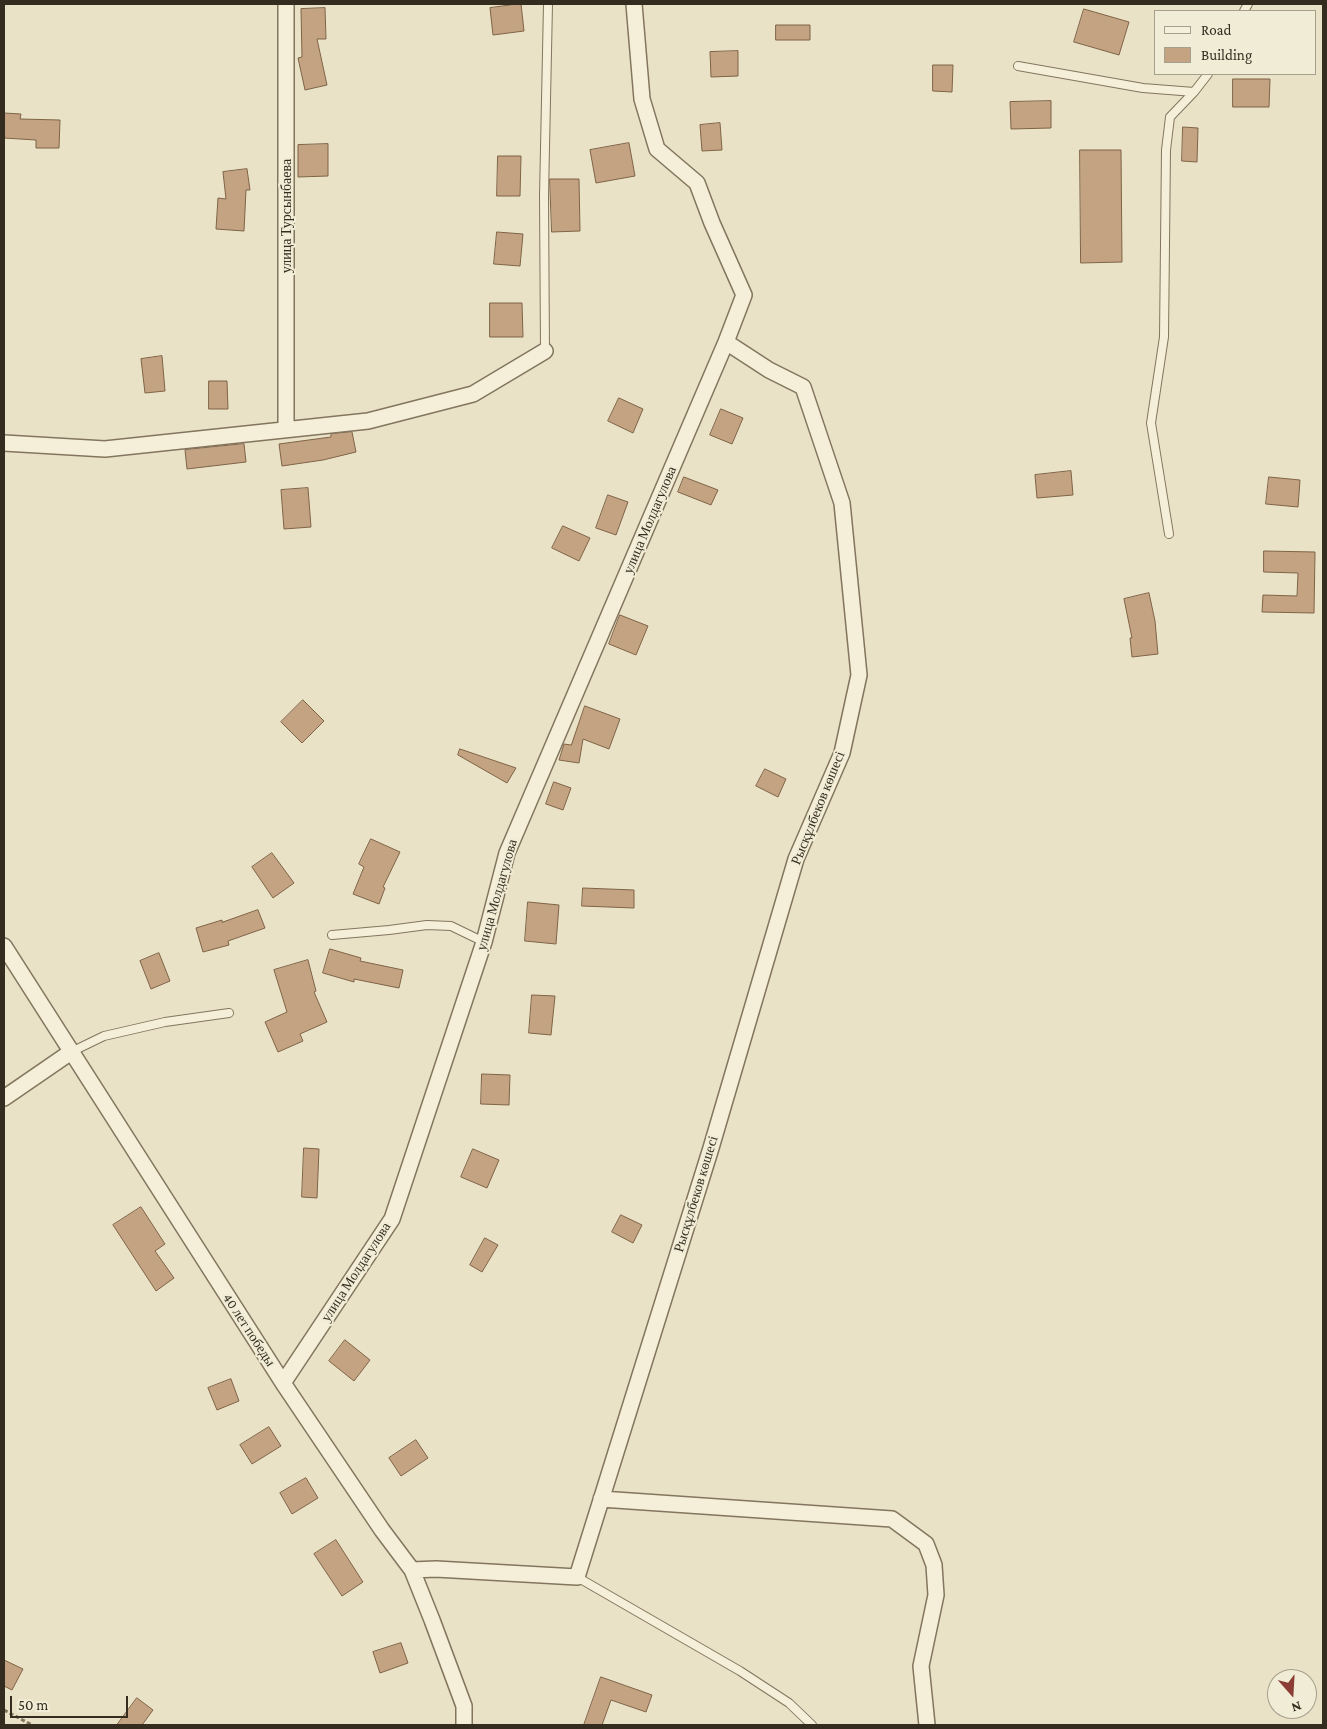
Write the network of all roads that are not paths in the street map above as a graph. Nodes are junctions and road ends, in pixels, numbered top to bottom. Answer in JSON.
{"nodes":[{"id":1,"x":286,"y":4,"type":"edge"},
{"id":2,"x":548,"y":4,"type":"edge"},
{"id":3,"x":634,"y":4,"type":"edge"},
{"id":4,"x":1018,"y":66,"type":"dead end"},
{"id":5,"x":1207,"y":75,"type":"edge"},
{"id":6,"x":1194,"y":92,"type":"junction"},
{"id":7,"x":726,"y":342,"type":"junction"},
{"id":8,"x":545,"y":352,"type":"joint"},
{"id":9,"x":286,"y":428,"type":"junction"},
{"id":10,"x":4,"y":442,"type":"edge"},
{"id":11,"x":1169,"y":534,"type":"dead end"},
{"id":12,"x":332,"y":935,"type":"dead end"},
{"id":13,"x":484,"y":942,"type":"junction"},
{"id":14,"x":4,"y":946,"type":"edge"},
{"id":15,"x":229,"y":1013,"type":"dead end"},
{"id":16,"x":71,"y":1052,"type":"junction"},
{"id":17,"x":4,"y":1098,"type":"edge"},
{"id":18,"x":283,"y":1383,"type":"junction"},
{"id":19,"x":601,"y":1499,"type":"junction"},
{"id":20,"x":412,"y":1570,"type":"junction"},
{"id":21,"x":577,"y":1577,"type":"junction"},
{"id":22,"x":464,"y":1725,"type":"edge"},
{"id":23,"x":812,"y":1725,"type":"edge"},
{"id":24,"x":927,"y":1725,"type":"edge"}],
"edges":[{"from":1,"to":9,"type":"street","name":"улица Турсынбаева"},
{"from":2,"to":8,"type":"lane"},
{"from":3,"to":7,"type":"street"},
{"from":4,"to":6,"type":"lane"},
{"from":5,"to":6,"type":"lane"},
{"from":6,"to":11,"type":"lane"},
{"from":7,"to":13,"type":"street","name":"улица Молдагулова"},
{"from":7,"to":19,"type":"street","name":"Рысқұлбеков көшесі"},
{"from":8,"to":9,"type":"street"},
{"from":9,"to":10,"type":"street"},
{"from":12,"to":13,"type":"lane"},
{"from":13,"to":18,"type":"street","name":"улица Молдагулова"},
{"from":14,"to":16,"type":"street","name":"40 лет победы"},
{"from":15,"to":16,"type":"lane"},
{"from":16,"to":17,"type":"street"},
{"from":16,"to":18,"type":"street","name":"40 лет победы"},
{"from":18,"to":20,"type":"street","name":"40 лет победы"},
{"from":19,"to":21,"type":"street","name":"Рысқұлбеков көшесі"},
{"from":19,"to":24,"type":"street"},
{"from":20,"to":21,"type":"street"},
{"from":20,"to":22,"type":"street","name":"40 лет победы"},
{"from":21,"to":23,"type":"lane"}]}
